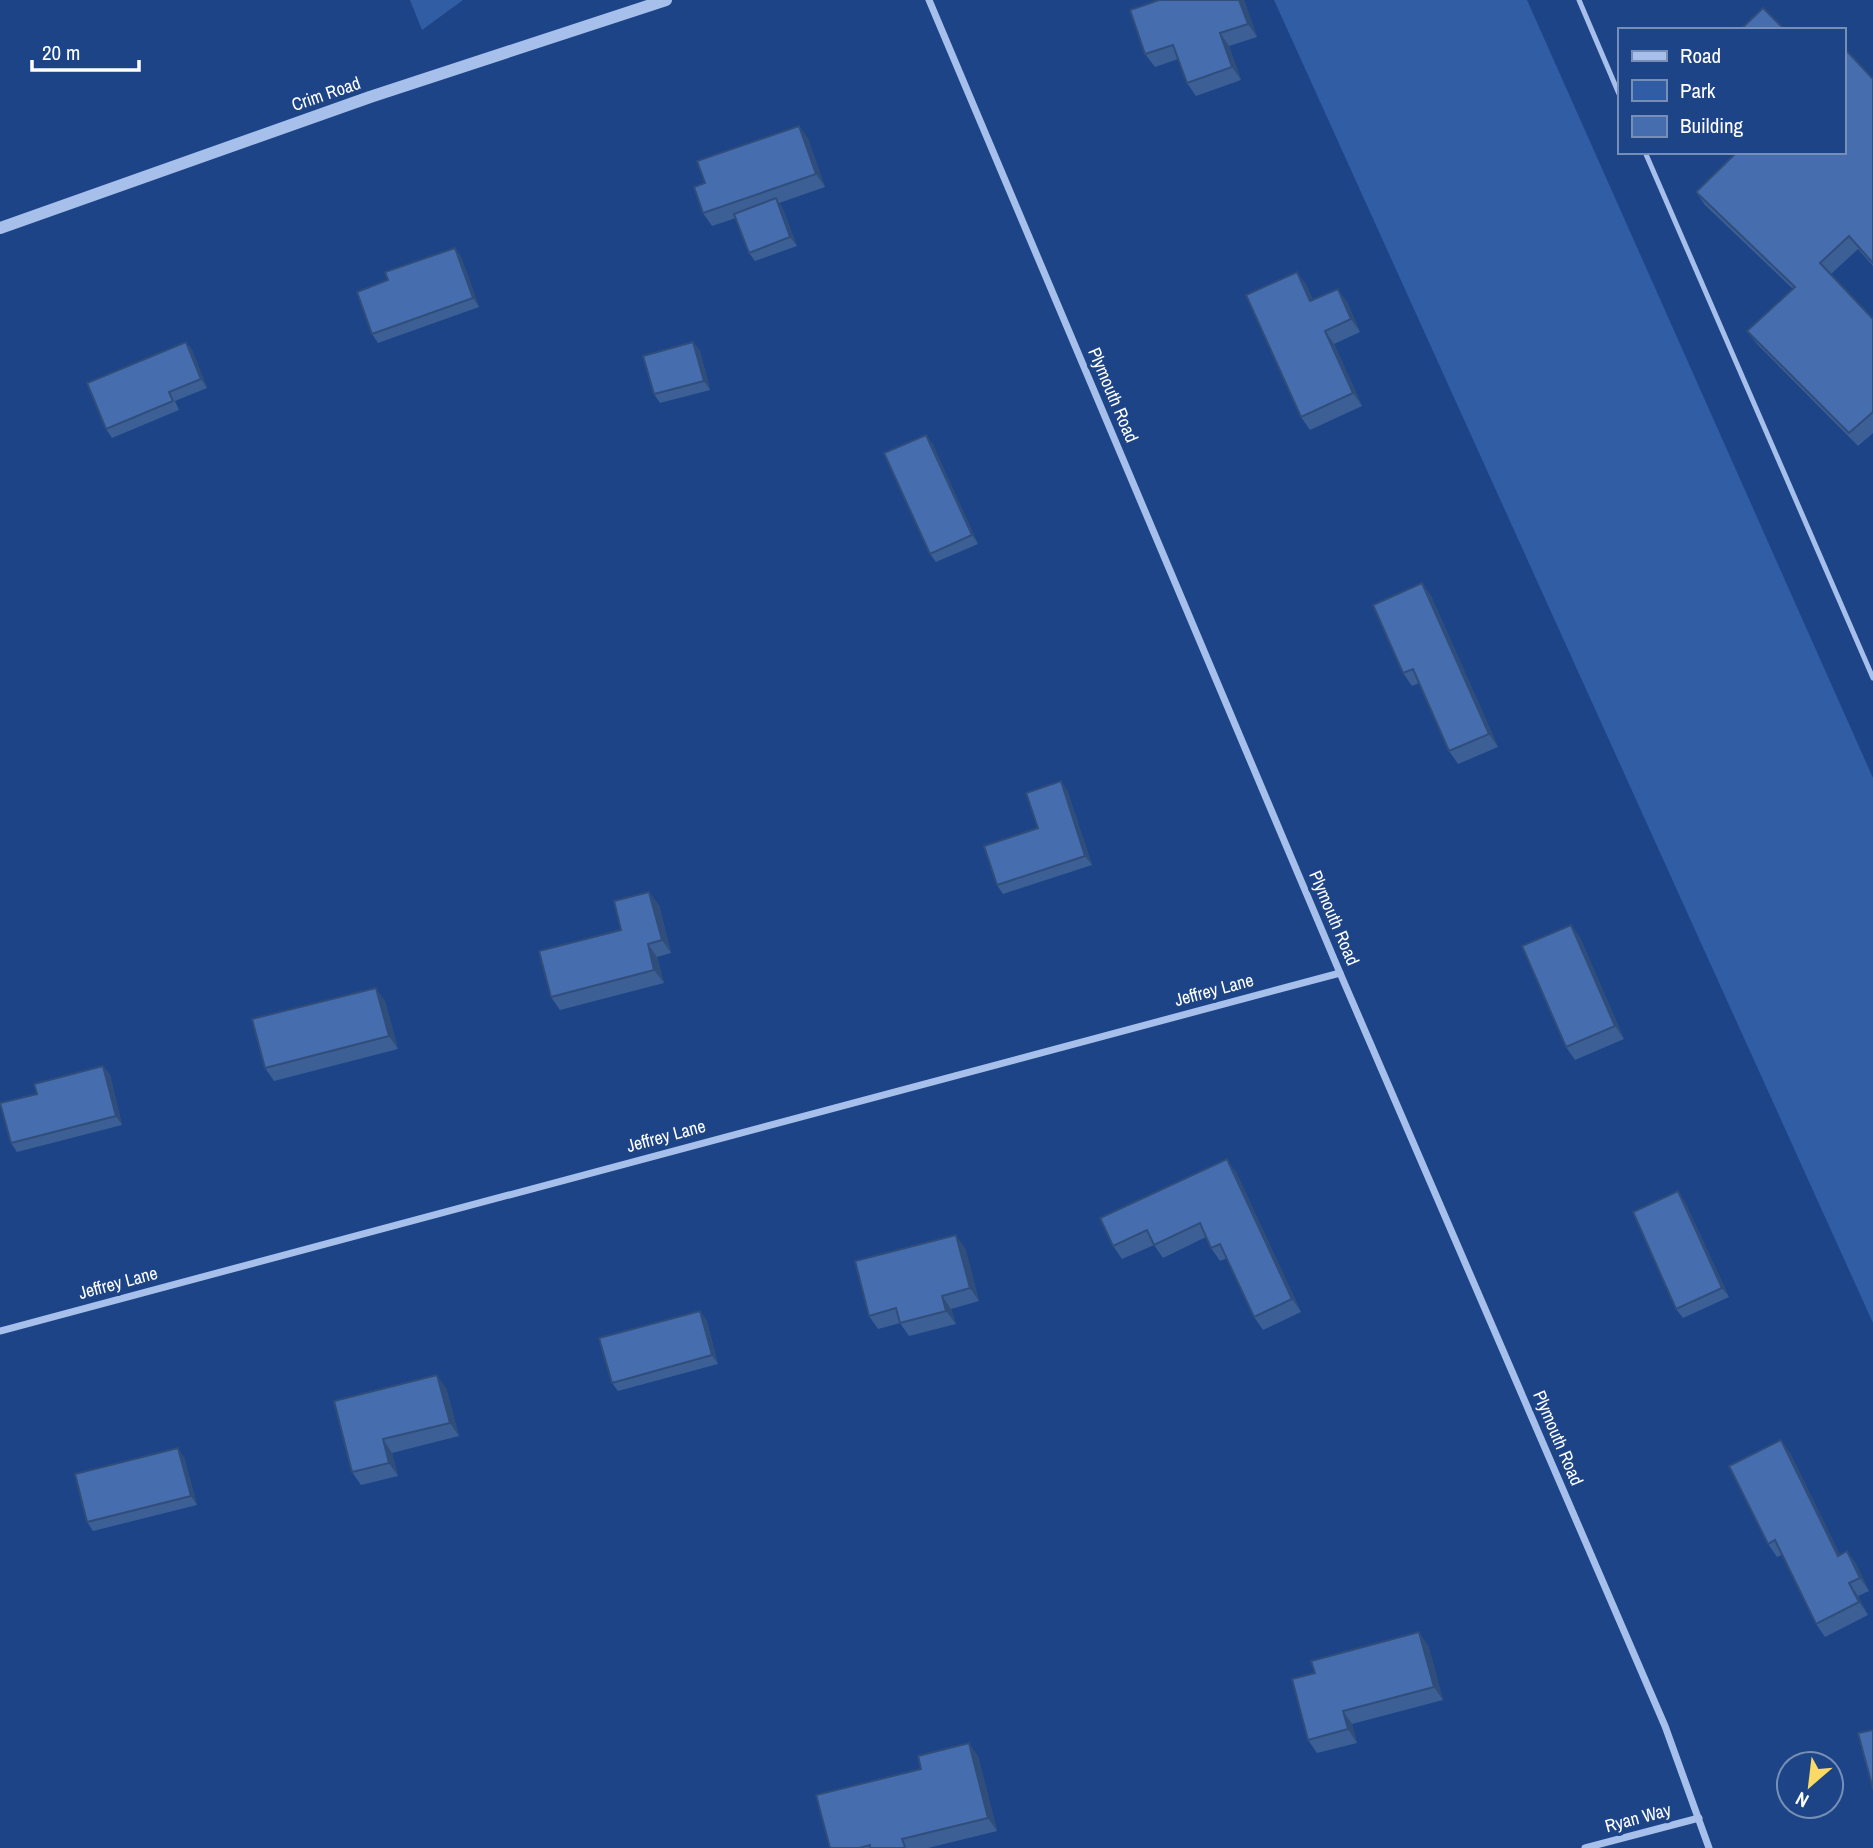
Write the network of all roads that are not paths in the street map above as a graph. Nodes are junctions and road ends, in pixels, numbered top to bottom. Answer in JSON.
{"nodes":[{"id":1,"x":666,"y":0,"type":"edge"},
{"id":2,"x":929,"y":0,"type":"edge"},
{"id":3,"x":1579,"y":0,"type":"edge"},
{"id":4,"x":1618,"y":92,"type":"edge"},
{"id":5,"x":1646,"y":154,"type":"edge"},
{"id":6,"x":0,"y":228,"type":"edge"},
{"id":7,"x":1873,"y":678,"type":"edge"},
{"id":8,"x":1340,"y":972,"type":"junction"},
{"id":9,"x":0,"y":1331,"type":"edge"},
{"id":10,"x":1699,"y":1818,"type":"junction"},
{"id":11,"x":1585,"y":1848,"type":"edge"},
{"id":12,"x":1709,"y":1848,"type":"edge"}],
"edges":[{"from":1,"to":6,"type":"street","name":"Crim Road"},
{"from":2,"to":8,"type":"street","name":"Plymouth Road"},
{"from":3,"to":4,"type":"lane"},
{"from":5,"to":7,"type":"lane"},
{"from":8,"to":9,"type":"street","name":"Jeffrey Lane"},
{"from":8,"to":10,"type":"street","name":"Plymouth Road"},
{"from":10,"to":11,"type":"street","name":"Ryan Way"},
{"from":10,"to":12,"type":"street","name":"Plymouth Road"}]}
